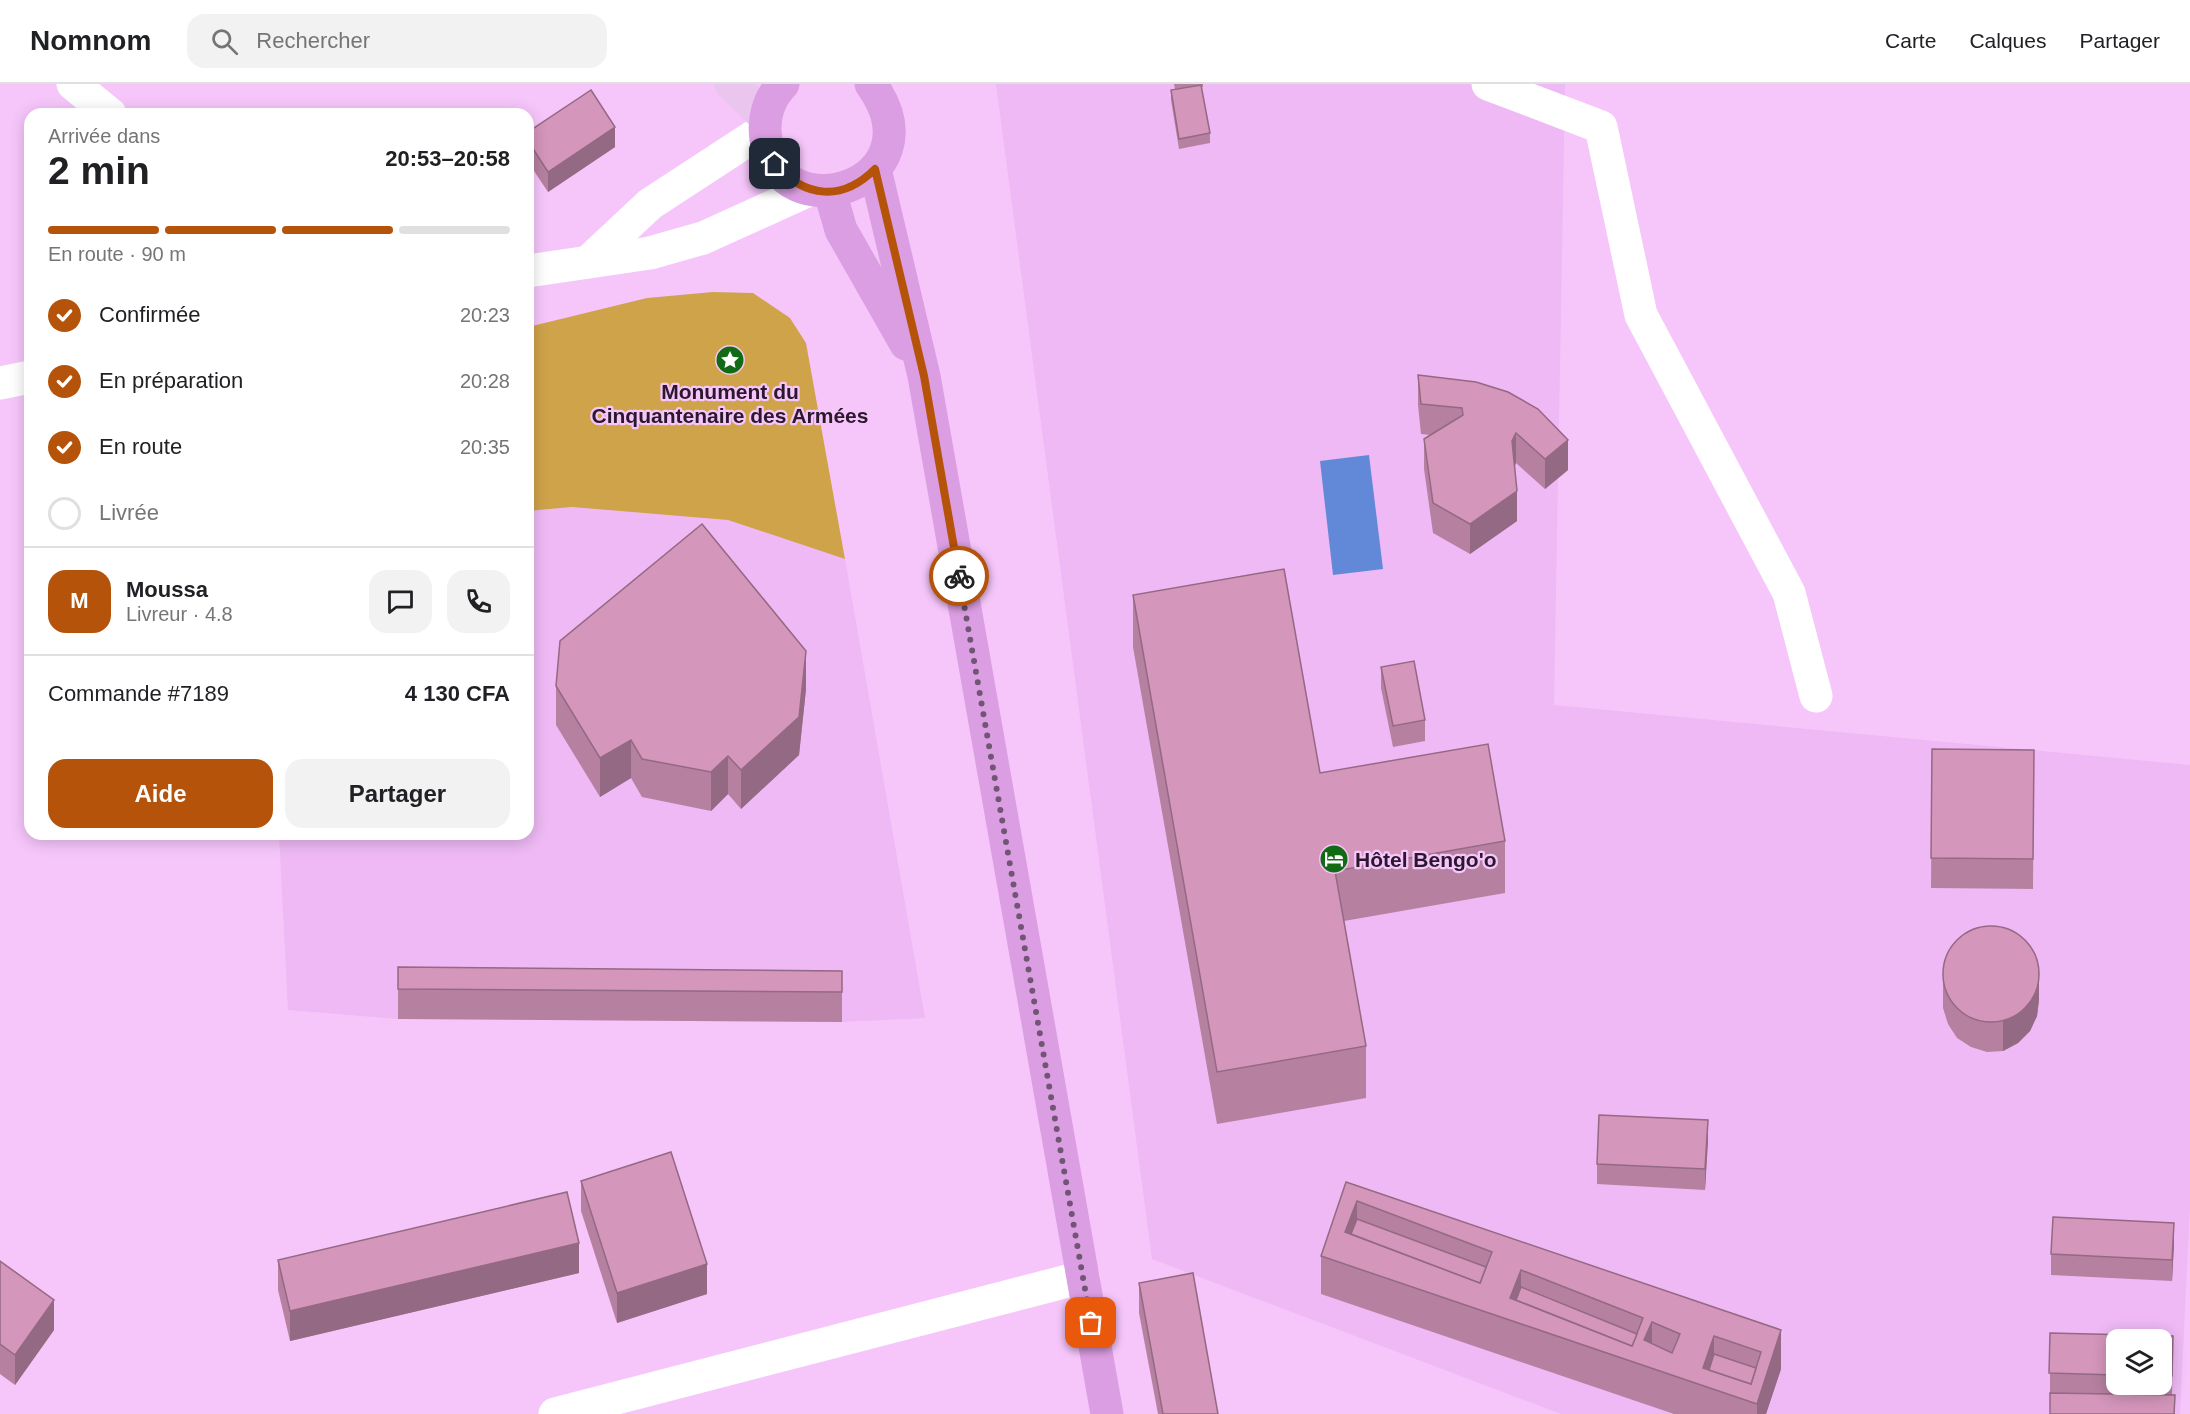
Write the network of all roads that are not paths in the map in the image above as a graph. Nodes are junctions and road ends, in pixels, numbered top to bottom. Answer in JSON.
{"nodes":[{"id":1,"x":73,"y":84,"type":"edge"},
{"id":2,"x":731,"y":84,"type":"edge"},
{"id":3,"x":783,"y":84,"type":"edge"},
{"id":4,"x":1488,"y":84,"type":"edge"},
{"id":5,"x":879,"y":89,"type":"edge"},
{"id":6,"x":103,"y":108,"type":"edge"},
{"id":7,"x":765,"y":123,"type":"junction"},
{"id":8,"x":875,"y":169,"type":"junction"},
{"id":9,"x":819,"y":191,"type":"junction"},
{"id":10,"x":534,"y":261,"type":"edge"},
{"id":11,"x":588,"y":262,"type":"junction"},
{"id":12,"x":924,"y":376,"type":"junction"},
{"id":13,"x":24,"y":378,"type":"edge"},
{"id":14,"x":0,"y":383,"type":"edge"},
{"id":15,"x":1816,"y":696,"type":"dead end"},
{"id":16,"x":1083,"y":1277,"type":"junction"},
{"id":17,"x":555,"y":1414,"type":"edge"},
{"id":18,"x":1107,"y":1414,"type":"edge"}],
"edges":[{"from":1,"to":6,"type":"street"},
{"from":2,"to":7,"type":"main road"},
{"from":3,"to":7,"type":"highway"},
{"from":4,"to":15,"type":"street"},
{"from":5,"to":8,"type":"highway"},
{"from":7,"to":9,"type":"highway"},
{"from":7,"to":11,"type":"street"},
{"from":8,"to":9,"type":"highway"},
{"from":8,"to":12,"type":"highway"},
{"from":9,"to":11,"type":"street"},
{"from":9,"to":12,"type":"highway"},
{"from":10,"to":11,"type":"street"},
{"from":12,"to":16,"type":"highway"},
{"from":13,"to":14,"type":"street"},
{"from":16,"to":17,"type":"street"},
{"from":16,"to":18,"type":"highway"}]}
